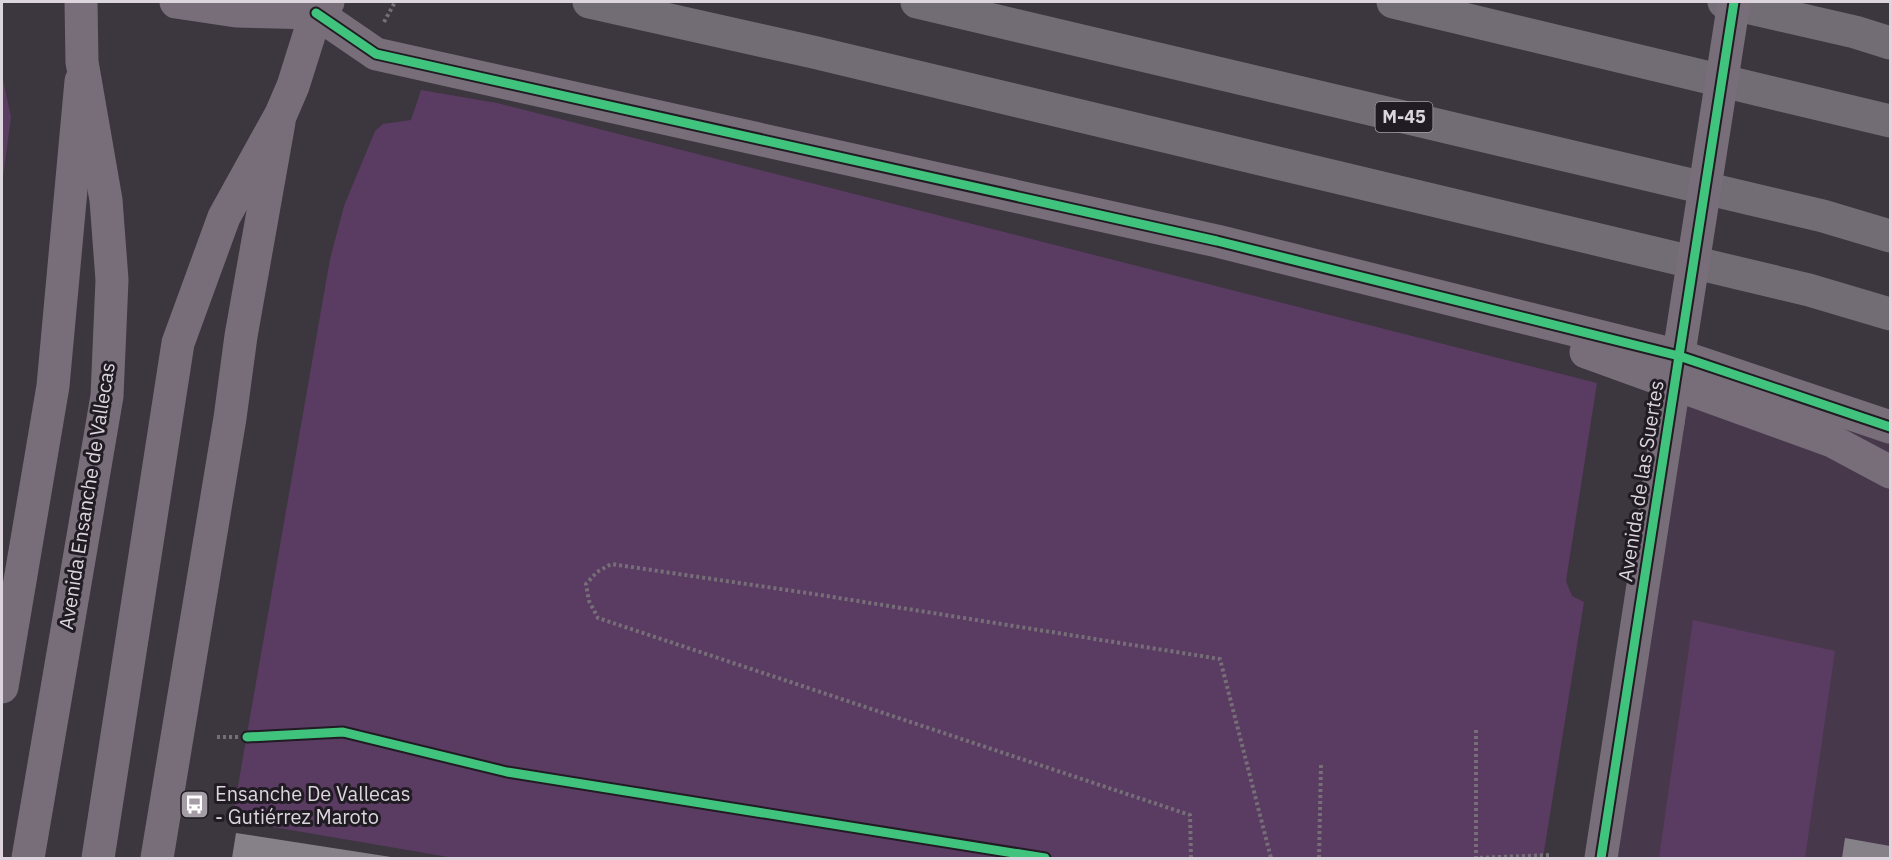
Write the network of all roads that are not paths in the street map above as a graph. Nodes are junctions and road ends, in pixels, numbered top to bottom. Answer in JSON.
{"nodes":[{"id":1,"x":81,"y":2,"type":"edge"},
{"id":2,"x":176,"y":2,"type":"edge"},
{"id":3,"x":589,"y":2,"type":"edge"},
{"id":4,"x":917,"y":2,"type":"edge"},
{"id":5,"x":1393,"y":2,"type":"edge"},
{"id":6,"x":1724,"y":2,"type":"edge"},
{"id":7,"x":1734,"y":2,"type":"edge"},
{"id":8,"x":322,"y":7,"type":"edge"},
{"id":9,"x":1890,"y":42,"type":"edge"},
{"id":10,"x":82,"y":62,"type":"junction"},
{"id":11,"x":281,"y":114,"type":"junction"},
{"id":12,"x":1890,"y":121,"type":"edge"},
{"id":13,"x":1890,"y":236,"type":"edge"},
{"id":14,"x":1217,"y":241,"type":"junction"},
{"id":15,"x":1890,"y":314,"type":"edge"},
{"id":16,"x":1890,"y":427,"type":"edge"},
{"id":17,"x":1890,"y":472,"type":"edge"},
{"id":18,"x":2,"y":687,"type":"edge"},
{"id":19,"x":28,"y":858,"type":"edge"},
{"id":20,"x":98,"y":858,"type":"edge"},
{"id":21,"x":157,"y":858,"type":"edge"},
{"id":22,"x":1601,"y":858,"type":"edge"}],
"edges":[{"from":1,"to":10,"type":"main road","name":"Avenida Ensanche de Vallecas"},
{"from":2,"to":8,"type":"main road","bridge":true},
{"from":3,"to":15,"type":"highway"},
{"from":4,"to":13,"type":"highway","number":"M-45"},
{"from":5,"to":12,"type":"highway"},
{"from":6,"to":9,"type":"highway"},
{"from":7,"to":22,"type":"main road","name":"Avenida de las Suertes","bridge":true},
{"from":8,"to":11,"type":"main road"},
{"from":8,"to":14,"type":"street"},
{"from":10,"to":18,"type":"street","name":"Avenida Ensanche de Vallecas"},
{"from":10,"to":19,"type":"main road","name":"Avenida Ensanche de Vallecas"},
{"from":11,"to":20,"type":"main road"},
{"from":11,"to":21,"type":"street"},
{"from":14,"to":16,"type":"street"},
{"from":14,"to":17,"type":"street"}]}
